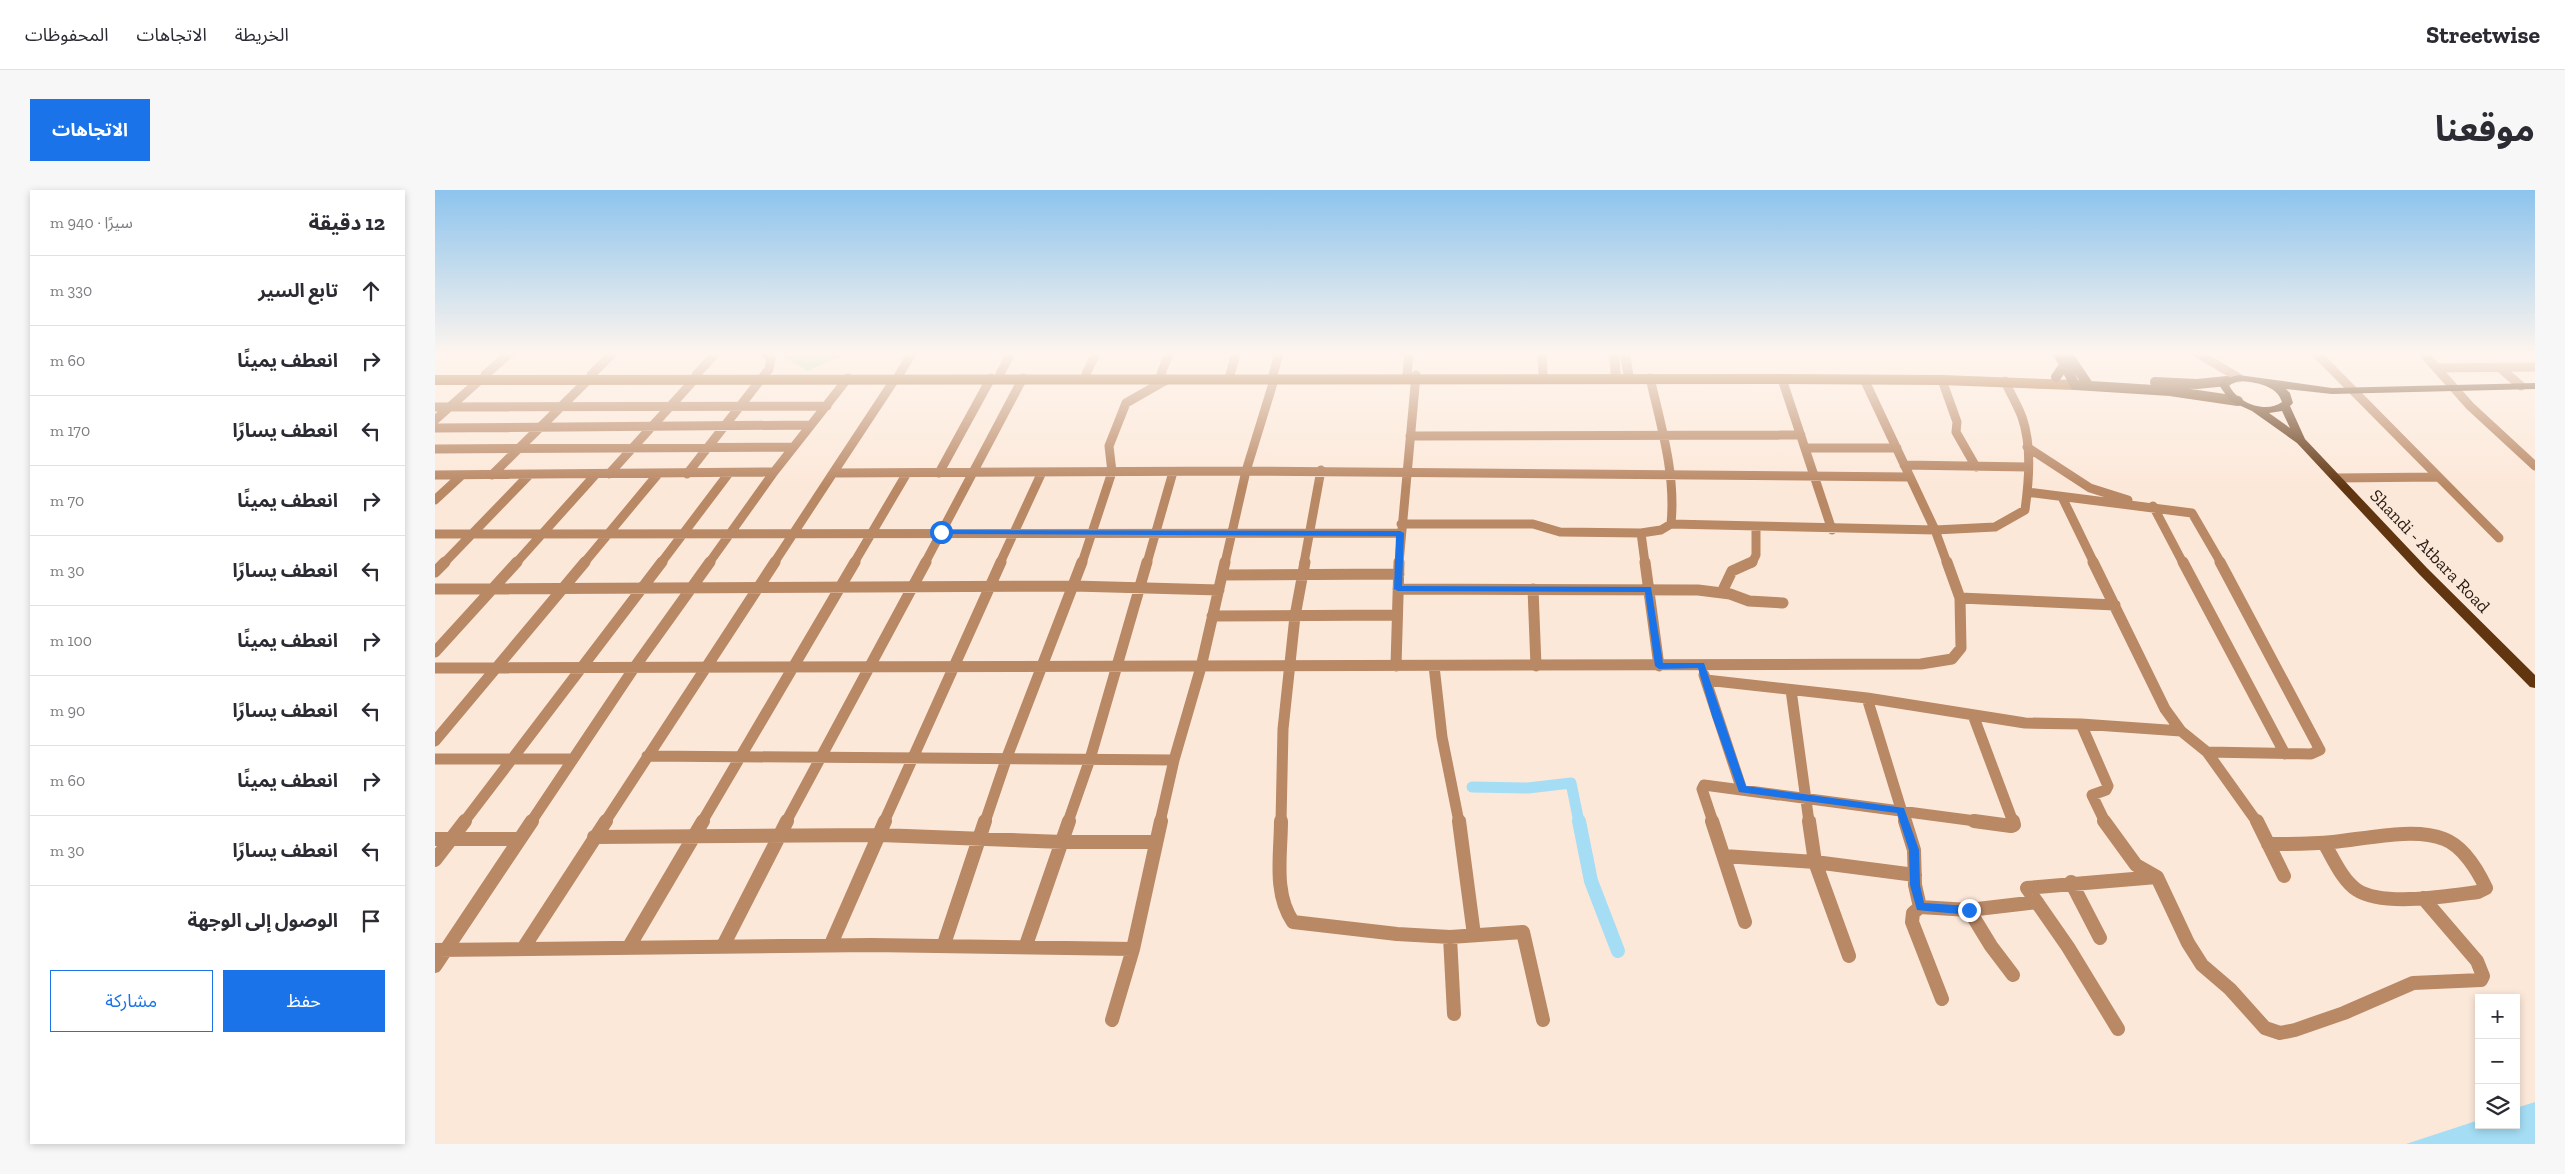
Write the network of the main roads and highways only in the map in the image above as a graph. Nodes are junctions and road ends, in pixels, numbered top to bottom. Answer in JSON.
{"nodes":[{"id":1,"x":2214,"y":398,"type":"edge"},
{"id":2,"x":2234,"y":398,"type":"edge"},
{"id":3,"x":2286,"y":398,"type":"edge"},
{"id":4,"x":2310,"y":398,"type":"edge"},
{"id":5,"x":2238,"y":401,"type":"junction"},
{"id":6,"x":2287,"y":404,"type":"junction"},
{"id":7,"x":2253,"y":407,"type":"junction"},
{"id":8,"x":2301,"y":441,"type":"junction"},
{"id":9,"x":2535,"y":683,"type":"edge"}],
"edges":[{"from":1,"to":5,"type":"main road"},
{"from":2,"to":5,"type":"highway"},
{"from":3,"to":6,"type":"highway","name":"Shandi - Atbara Road"},
{"from":4,"to":6,"type":"highway"},
{"from":5,"to":7,"type":"highway"},
{"from":6,"to":7,"type":"highway"},
{"from":6,"to":8,"type":"highway","name":"Shandi - Atbara Road"},
{"from":7,"to":8,"type":"highway","name":"Shandi - Atbara Road"},
{"from":8,"to":9,"type":"highway","name":"Shandi - Atbara Road"}]}
